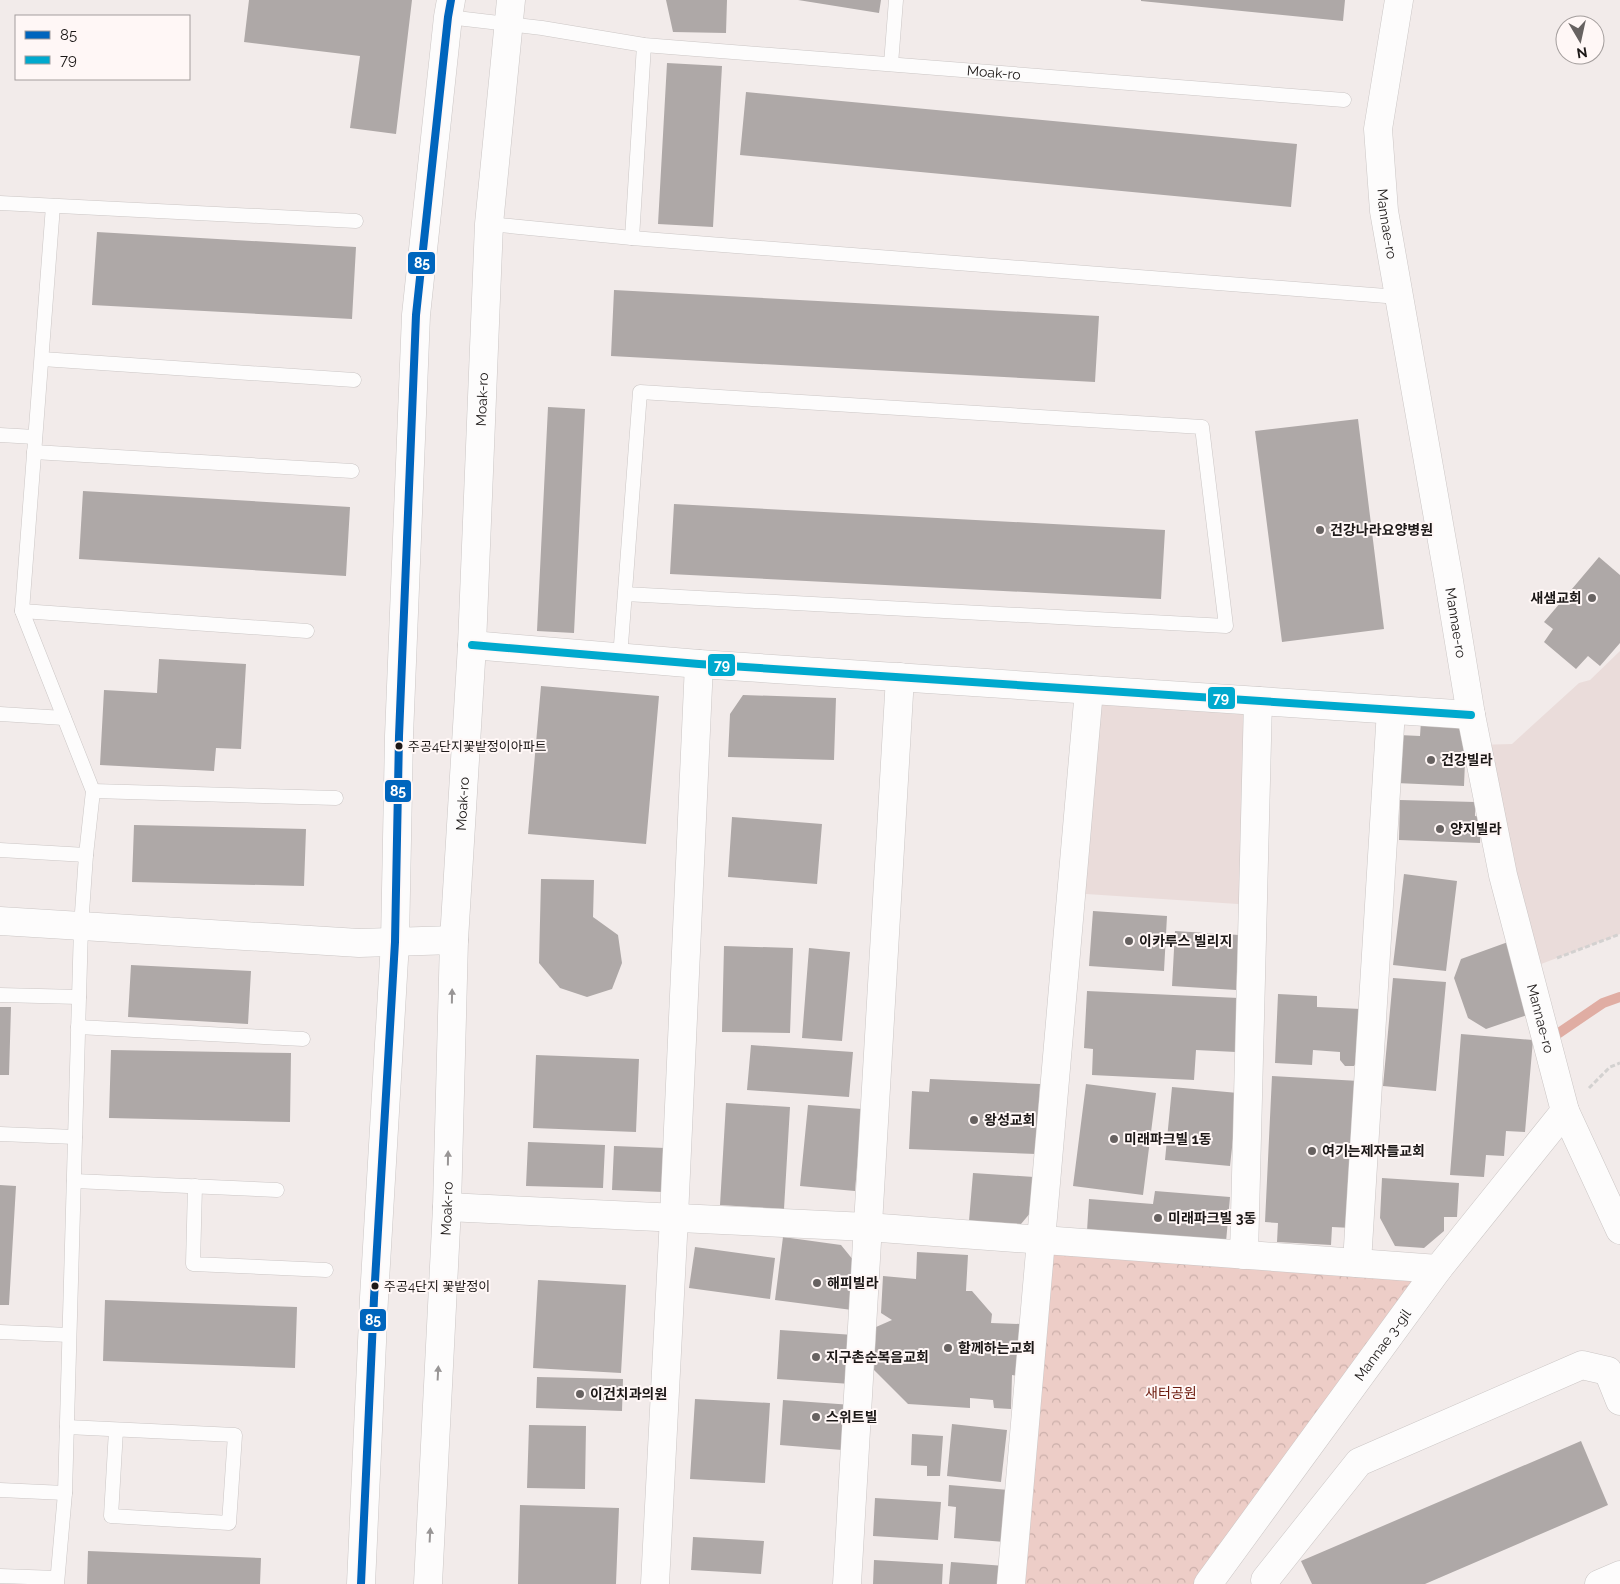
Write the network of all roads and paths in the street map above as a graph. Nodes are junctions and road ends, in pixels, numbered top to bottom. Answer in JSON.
{"nodes":[{"id":1,"x":896,"y":0,"type":"edge"},
{"id":2,"x":1399,"y":0,"type":"edge"},
{"id":3,"x":450,"y":9,"type":"edge"},
{"id":4,"x":510,"y":12,"type":"edge"},
{"id":5,"x":644,"y":45,"type":"junction"},
{"id":6,"x":892,"y":64,"type":"junction"},
{"id":7,"x":1344,"y":100,"type":"dead end"},
{"id":8,"x":0,"y":203,"type":"edge"},
{"id":9,"x":53,"y":206,"type":"junction"},
{"id":10,"x":356,"y":221,"type":"dead end"},
{"id":11,"x":490,"y":224,"type":"junction"},
{"id":12,"x":632,"y":238,"type":"junction"},
{"id":13,"x":1399,"y":297,"type":"junction"},
{"id":14,"x":42,"y":359,"type":"junction"},
{"id":15,"x":354,"y":380,"type":"dead end"},
{"id":16,"x":0,"y":436,"type":"edge"},
{"id":17,"x":35,"y":437,"type":"junction"},
{"id":18,"x":34,"y":452,"type":"junction"},
{"id":19,"x":352,"y":471,"type":"dead end"},
{"id":20,"x":625,"y":594,"type":"junction"},
{"id":21,"x":22,"y":611,"type":"junction"},
{"id":22,"x":307,"y":632,"type":"dead end"},
{"id":23,"x":472,"y":645,"type":"junction"},
{"id":24,"x":620,"y":658,"type":"junction"},
{"id":25,"x":699,"y":664,"type":"junction"},
{"id":26,"x":900,"y":677,"type":"junction"},
{"id":27,"x":1090,"y":690,"type":"junction"},
{"id":28,"x":1258,"y":700,"type":"junction"},
{"id":29,"x":1391,"y":710,"type":"junction"},
{"id":30,"x":0,"y":714,"type":"edge"},
{"id":31,"x":1471,"y":715,"type":"junction"},
{"id":32,"x":64,"y":718,"type":"junction"},
{"id":33,"x":93,"y":790,"type":"junction"},
{"id":34,"x":336,"y":798,"type":"dead end"},
{"id":35,"x":0,"y":850,"type":"edge"},
{"id":36,"x":86,"y":855,"type":"junction"},
{"id":37,"x":0,"y":921,"type":"edge"},
{"id":38,"x":81,"y":927,"type":"junction"},
{"id":39,"x":1620,"y":934,"type":"edge"},
{"id":40,"x":454,"y":940,"type":"junction"},
{"id":41,"x":395,"y":942,"type":"junction"},
{"id":42,"x":1528,"y":969,"type":"junction"},
{"id":43,"x":0,"y":995,"type":"edge"},
{"id":44,"x":79,"y":997,"type":"junction"},
{"id":45,"x":78,"y":1027,"type":"junction"},
{"id":46,"x":303,"y":1039,"type":"dead end"},
{"id":47,"x":1565,"y":1111,"type":"junction"},
{"id":48,"x":0,"y":1134,"type":"edge"},
{"id":49,"x":75,"y":1137,"type":"junction"},
{"id":50,"x":74,"y":1181,"type":"junction"},
{"id":51,"x":195,"y":1186,"type":"junction"},
{"id":52,"x":277,"y":1190,"type":"dead end"},
{"id":53,"x":447,"y":1207,"type":"junction"},
{"id":54,"x":674,"y":1217,"type":"junction"},
{"id":55,"x":867,"y":1227,"type":"junction"},
{"id":56,"x":1620,"y":1230,"type":"edge"},
{"id":57,"x":1041,"y":1240,"type":"junction"},
{"id":58,"x":1244,"y":1255,"type":"junction"},
{"id":59,"x":1357,"y":1263,"type":"junction"},
{"id":60,"x":1438,"y":1269,"type":"junction"},
{"id":61,"x":326,"y":1270,"type":"dead end"},
{"id":62,"x":0,"y":1332,"type":"edge"},
{"id":63,"x":69,"y":1335,"type":"junction"},
{"id":64,"x":1620,"y":1401,"type":"edge"},
{"id":65,"x":66,"y":1427,"type":"junction"},
{"id":66,"x":116,"y":1430,"type":"junction"},
{"id":67,"x":0,"y":1490,"type":"edge"},
{"id":68,"x":65,"y":1493,"type":"junction"},
{"id":69,"x":1230,"y":1554,"type":"junction"},
{"id":70,"x":1620,"y":1575,"type":"edge"},
{"id":71,"x":0,"y":1576,"type":"edge"},
{"id":72,"x":57,"y":1581,"type":"edge"},
{"id":73,"x":1266,"y":1582,"type":"edge"},
{"id":74,"x":361,"y":1584,"type":"edge"},
{"id":75,"x":428,"y":1584,"type":"edge"},
{"id":76,"x":655,"y":1584,"type":"edge"},
{"id":77,"x":847,"y":1584,"type":"edge"},
{"id":78,"x":1011,"y":1584,"type":"edge"},
{"id":79,"x":1208,"y":1584,"type":"edge"},
{"id":80,"x":1599,"y":1584,"type":"edge"}],
"edges":[{"from":1,"to":6,"type":"lane"},
{"from":2,"to":13,"type":"street","name":"Mannae-ro"},
{"from":3,"to":4,"type":"lane","name":"Moak-ro"},
{"from":3,"to":41,"type":"street","name":"Moak-ro"},
{"from":4,"to":5,"type":"lane","name":"Moak-ro"},
{"from":4,"to":11,"type":"street","name":"Moak-ro"},
{"from":5,"to":6,"type":"lane","name":"Moak-ro"},
{"from":5,"to":12,"type":"lane"},
{"from":6,"to":7,"type":"lane","name":"Moak-ro"},
{"from":8,"to":9,"type":"lane"},
{"from":9,"to":10,"type":"lane"},
{"from":9,"to":14,"type":"lane"},
{"from":11,"to":12,"type":"lane"},
{"from":11,"to":23,"type":"street","name":"Moak-ro"},
{"from":12,"to":13,"type":"lane"},
{"from":13,"to":31,"type":"street","name":"Mannae-ro"},
{"from":14,"to":15,"type":"lane"},
{"from":14,"to":17,"type":"lane"},
{"from":16,"to":17,"type":"lane"},
{"from":17,"to":18,"type":"lane"},
{"from":18,"to":19,"type":"lane"},
{"from":18,"to":21,"type":"lane"},
{"from":20,"to":20,"type":"lane"},
{"from":20,"to":24,"type":"lane"},
{"from":21,"to":22,"type":"lane"},
{"from":21,"to":32,"type":"lane"},
{"from":23,"to":24,"type":"street"},
{"from":23,"to":40,"type":"street","name":"Moak-ro"},
{"from":24,"to":25,"type":"street"},
{"from":25,"to":26,"type":"street"},
{"from":25,"to":54,"type":"street"},
{"from":26,"to":27,"type":"street"},
{"from":26,"to":55,"type":"street"},
{"from":27,"to":28,"type":"street"},
{"from":27,"to":57,"type":"street"},
{"from":28,"to":29,"type":"street"},
{"from":28,"to":58,"type":"street"},
{"from":29,"to":31,"type":"street"},
{"from":29,"to":59,"type":"street"},
{"from":30,"to":32,"type":"lane"},
{"from":31,"to":42,"type":"street","name":"Mannae-ro"},
{"from":32,"to":33,"type":"lane"},
{"from":33,"to":34,"type":"lane"},
{"from":33,"to":36,"type":"lane"},
{"from":35,"to":36,"type":"lane"},
{"from":36,"to":38,"type":"lane"},
{"from":37,"to":38,"type":"street"},
{"from":38,"to":41,"type":"street"},
{"from":38,"to":44,"type":"lane"},
{"from":39,"to":42,"type":"path"},
{"from":40,"to":41,"type":"street"},
{"from":53,"to":40,"type":"street","name":"Moak-ro","one_way":true},
{"from":41,"to":74,"type":"street","name":"Moak-ro"},
{"from":42,"to":47,"type":"street","name":"Mannae-ro"},
{"from":43,"to":44,"type":"lane"},
{"from":44,"to":45,"type":"lane"},
{"from":45,"to":46,"type":"lane"},
{"from":45,"to":49,"type":"lane"},
{"from":47,"to":56,"type":"street","name":"Mannae-ro"},
{"from":47,"to":60,"type":"street","name":"Mannae 3-gil"},
{"from":48,"to":49,"type":"lane"},
{"from":49,"to":50,"type":"lane"},
{"from":50,"to":51,"type":"lane"},
{"from":50,"to":63,"type":"lane"},
{"from":51,"to":52,"type":"lane"},
{"from":51,"to":61,"type":"lane"},
{"from":53,"to":54,"type":"street"},
{"from":75,"to":53,"type":"street","name":"Moak-ro","one_way":true},
{"from":54,"to":55,"type":"street"},
{"from":54,"to":76,"type":"street"},
{"from":55,"to":57,"type":"street"},
{"from":55,"to":77,"type":"street"},
{"from":57,"to":58,"type":"street"},
{"from":57,"to":78,"type":"street"},
{"from":58,"to":59,"type":"street"},
{"from":59,"to":60,"type":"street"},
{"from":60,"to":69,"type":"street","name":"Mannae 3-gil"},
{"from":62,"to":63,"type":"lane"},
{"from":63,"to":65,"type":"lane"},
{"from":64,"to":73,"type":"street"},
{"from":65,"to":66,"type":"lane"},
{"from":65,"to":68,"type":"lane"},
{"from":66,"to":66,"type":"lane"},
{"from":67,"to":68,"type":"lane"},
{"from":68,"to":72,"type":"lane"},
{"from":69,"to":73,"type":"street"},
{"from":69,"to":79,"type":"street","name":"Mannae 3-gil"},
{"from":70,"to":80,"type":"street"},
{"from":71,"to":72,"type":"lane"}]}
